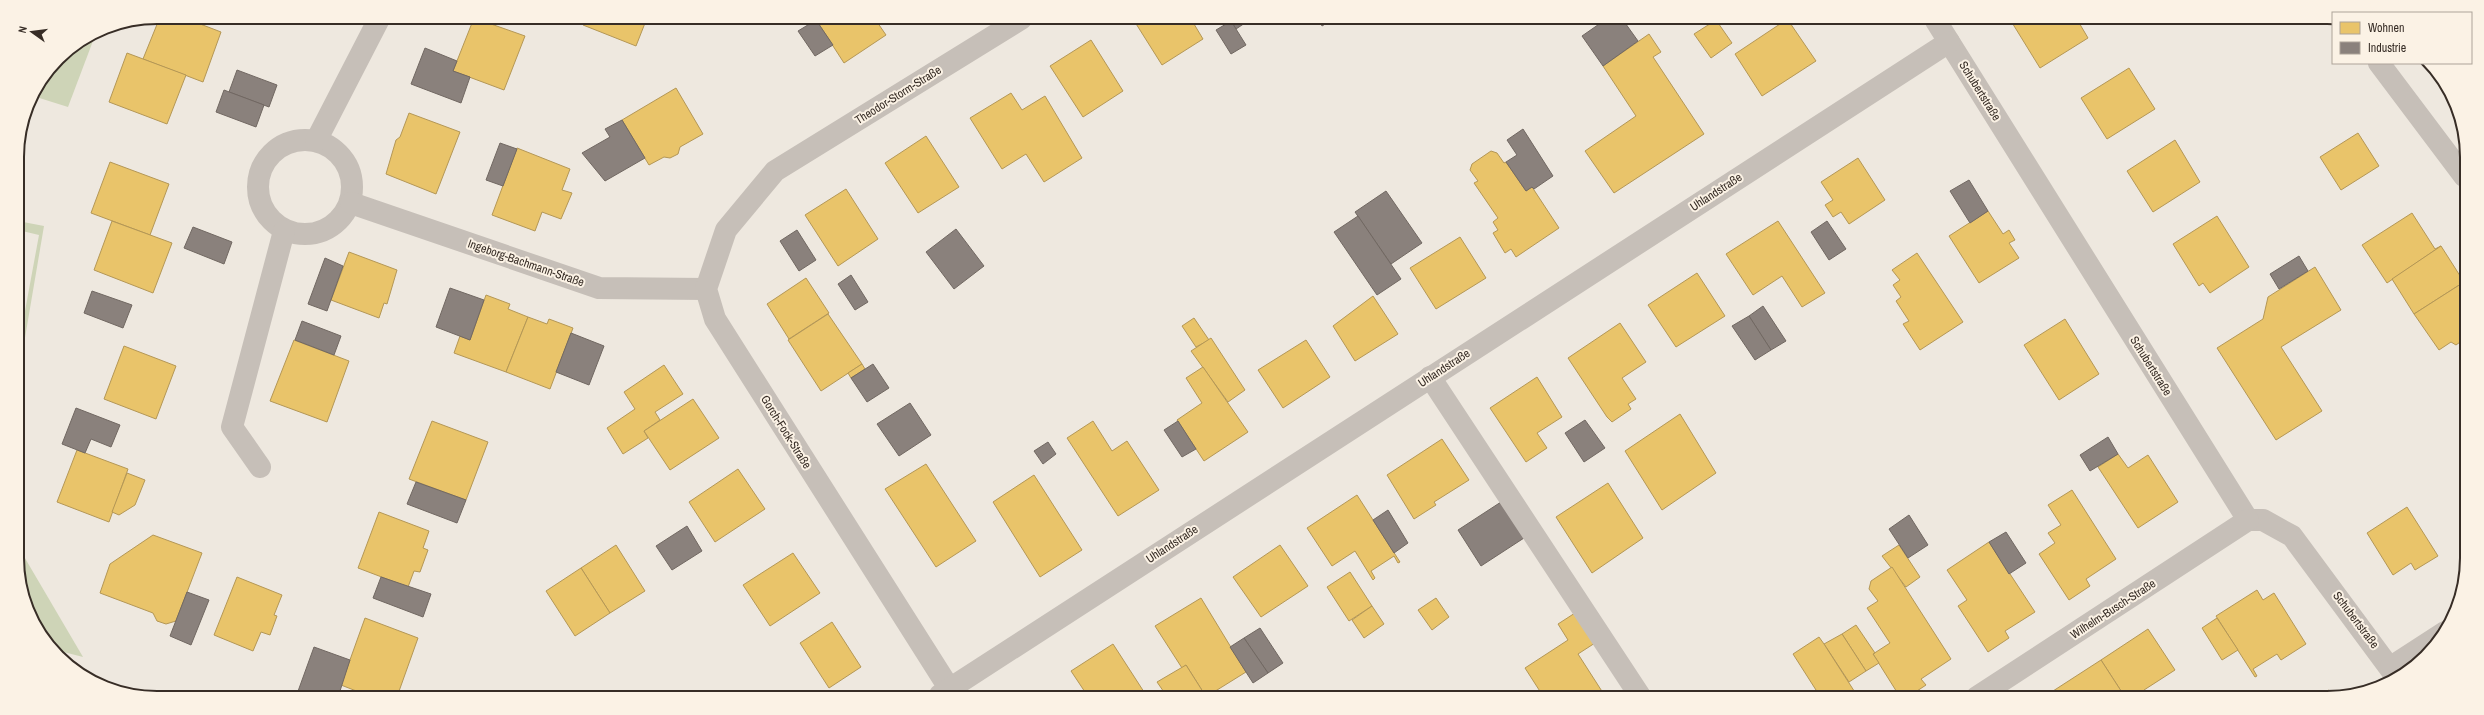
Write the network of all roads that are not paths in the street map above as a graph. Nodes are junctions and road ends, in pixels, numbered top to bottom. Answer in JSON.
{"nodes":[{"id":1,"x":377,"y":24,"type":"edge"},
{"id":2,"x":1013,"y":24,"type":"edge"},
{"id":3,"x":1938,"y":24,"type":"edge"},
{"id":4,"x":1949,"y":42,"type":"junction"},
{"id":5,"x":2380,"y":64,"type":"edge"},
{"id":6,"x":316,"y":141,"type":"junction"},
{"id":7,"x":2460,"y":171,"type":"edge"},
{"id":8,"x":350,"y":203,"type":"junction"},
{"id":9,"x":284,"y":231,"type":"junction"},
{"id":10,"x":706,"y":288,"type":"junction"},
{"id":11,"x":1430,"y":377,"type":"junction"},
{"id":12,"x":260,"y":467,"type":"dead end"},
{"id":13,"x":2248,"y":520,"type":"junction"},
{"id":14,"x":2426,"y":647,"type":"edge"},
{"id":15,"x":2394,"y":672,"type":"edge"},
{"id":16,"x":944,"y":691,"type":"edge"},
{"id":17,"x":1637,"y":691,"type":"edge"},
{"id":18,"x":1986,"y":691,"type":"edge"}],
"edges":[{"from":1,"to":6,"type":"street"},
{"from":2,"to":10,"type":"street","name":"Theodor-Storm-Straße"},
{"from":3,"to":4,"type":"street","name":"Schubertstraße"},
{"from":4,"to":11,"type":"street","name":"Uhlandstraße"},
{"from":4,"to":13,"type":"street","name":"Schubertstraße"},
{"from":5,"to":7,"type":"street"},
{"from":6,"to":8,"type":"street"},
{"from":6,"to":9,"type":"street"},
{"from":8,"to":9,"type":"street"},
{"from":8,"to":10,"type":"street","name":"Ingeborg-Bachmann-Straße"},
{"from":9,"to":12,"type":"street"},
{"from":10,"to":16,"type":"street","name":"Gorch-Fock-Straße"},
{"from":11,"to":16,"type":"street","name":"Uhlandstraße"},
{"from":11,"to":17,"type":"street"},
{"from":13,"to":15,"type":"street","name":"Schubertstraße"},
{"from":13,"to":18,"type":"street","name":"Wilhelm-Busch-Straße"},
{"from":14,"to":15,"type":"street"}]}
